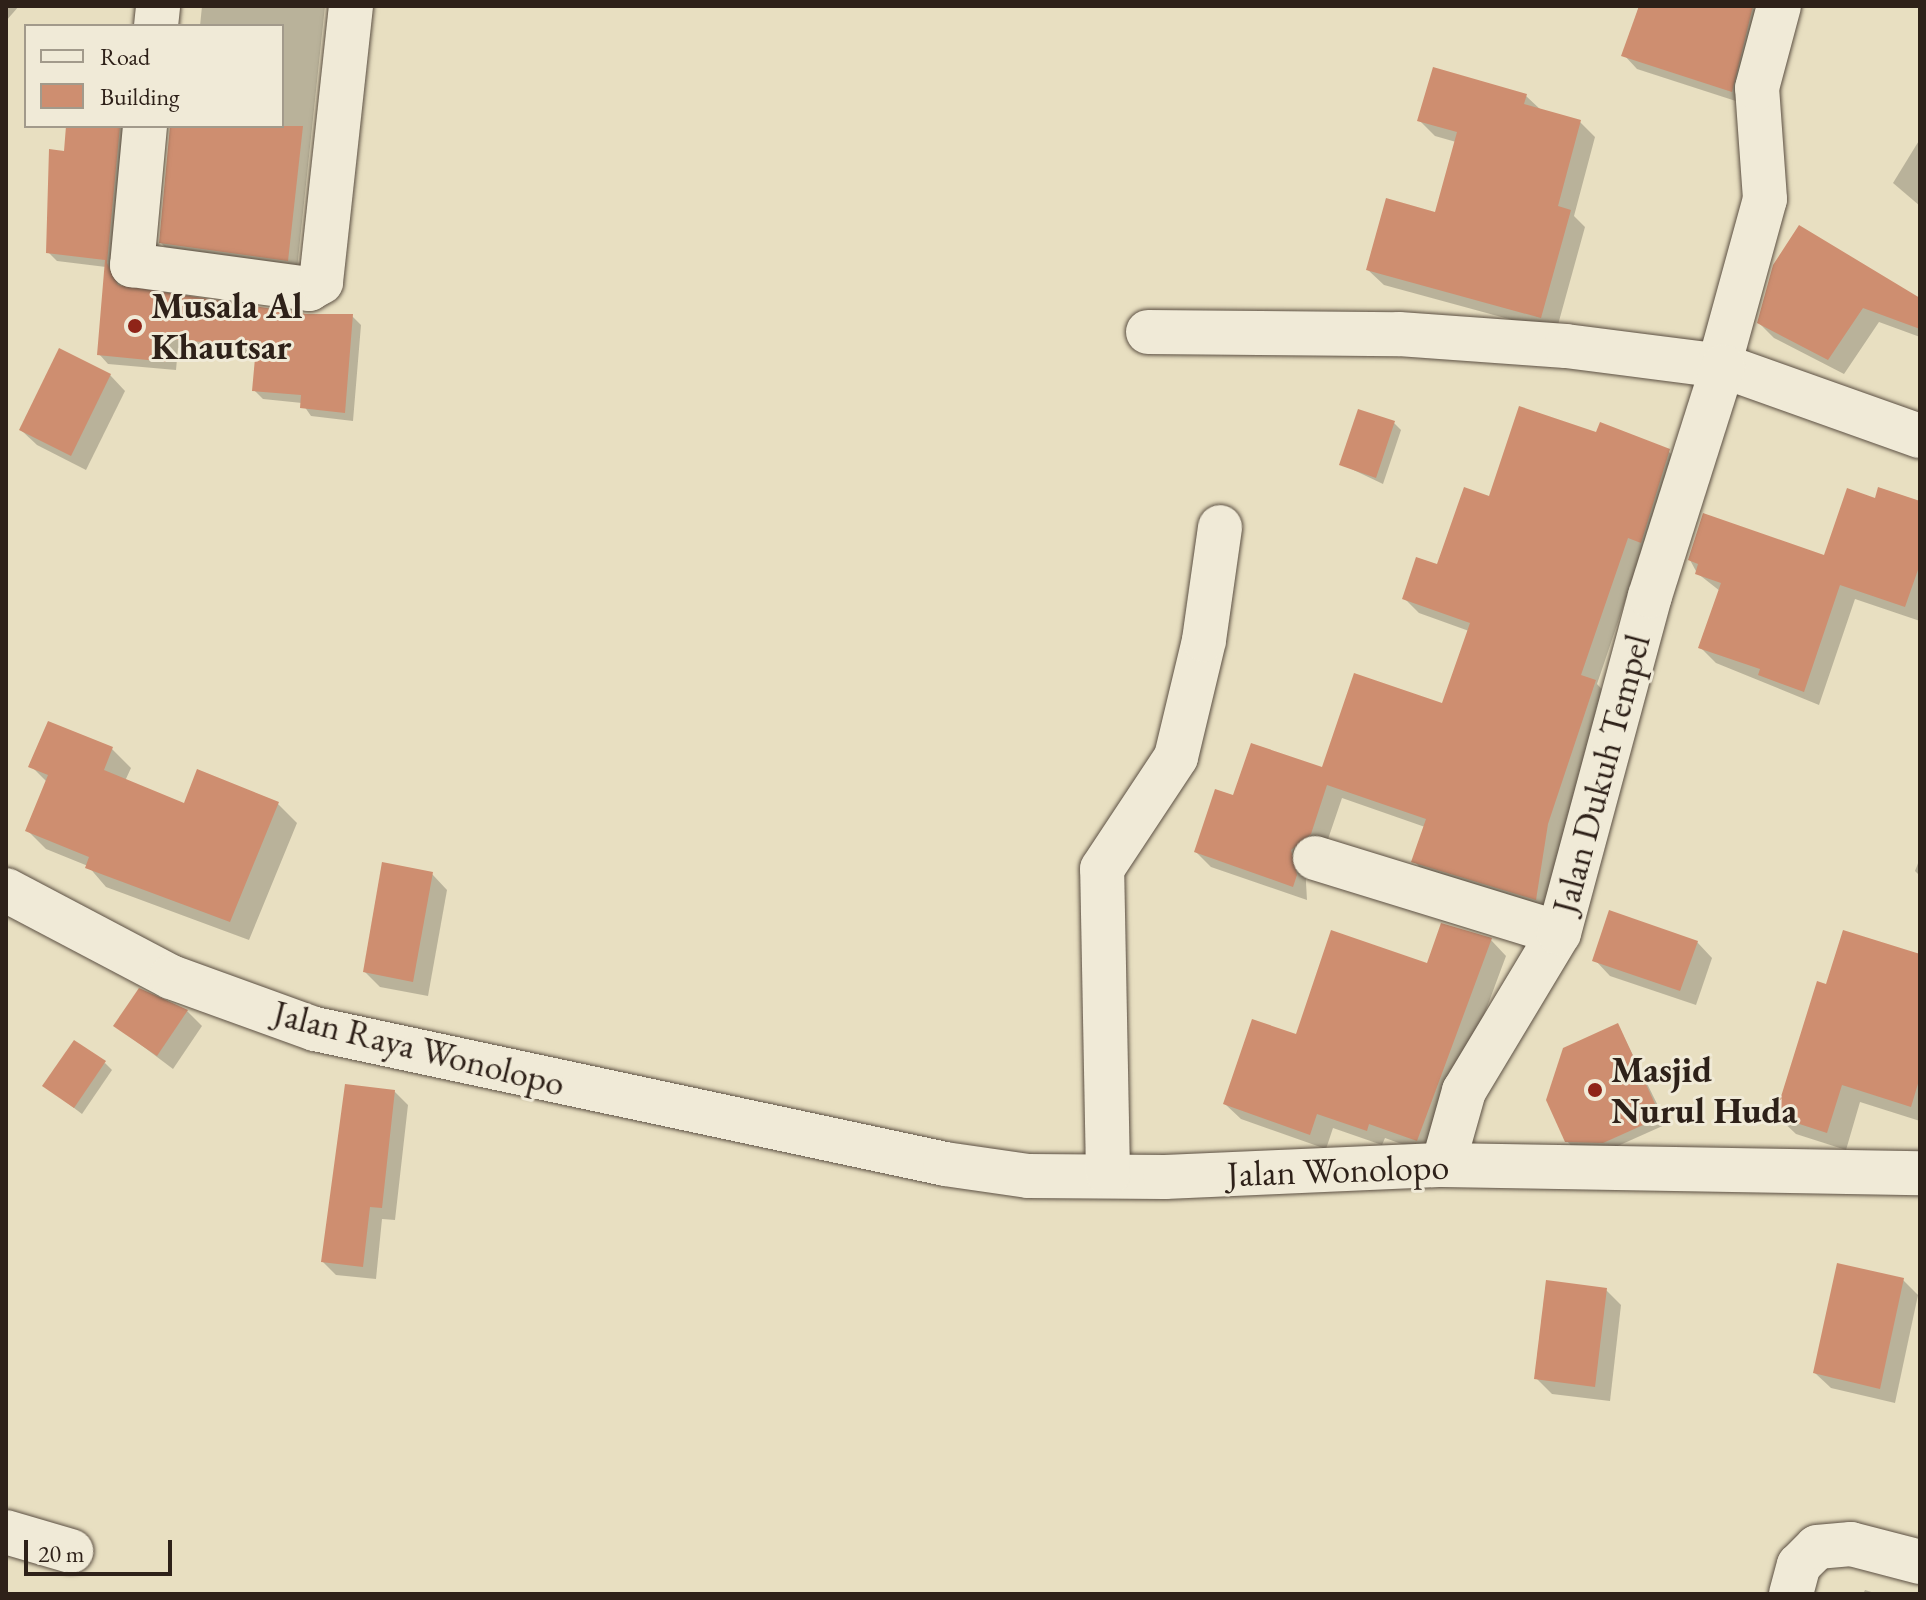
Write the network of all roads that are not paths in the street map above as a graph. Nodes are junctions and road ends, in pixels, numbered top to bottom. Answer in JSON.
{"nodes":[{"id":1,"x":351,"y":6,"type":"edge"},
{"id":2,"x":1779,"y":6,"type":"edge"},
{"id":3,"x":145,"y":128,"type":"edge"},
{"id":4,"x":1148,"y":332,"type":"dead end"},
{"id":5,"x":1721,"y":366,"type":"junction"},
{"id":6,"x":1920,"y":436,"type":"edge"},
{"id":7,"x":1220,"y":527,"type":"dead end"},
{"id":8,"x":1315,"y":858,"type":"dead end"},
{"id":9,"x":6,"y":890,"type":"edge"},
{"id":10,"x":1559,"y":933,"type":"junction"},
{"id":11,"x":760,"y":1124,"type":"joint"},
{"id":12,"x":1443,"y":1165,"type":"junction"},
{"id":13,"x":1920,"y":1173,"type":"edge"},
{"id":14,"x":1108,"y":1174,"type":"junction"},
{"id":15,"x":6,"y":1532,"type":"edge"},
{"id":16,"x":71,"y":1551,"type":"dead end"},
{"id":17,"x":1920,"y":1562,"type":"edge"},
{"id":18,"x":1791,"y":1594,"type":"edge"}],
"edges":[{"from":1,"to":3,"type":"street"},
{"from":2,"to":5,"type":"street","name":"Jalan Dukuh Tempel"},
{"from":4,"to":5,"type":"street"},
{"from":5,"to":6,"type":"street"},
{"from":5,"to":10,"type":"street","name":"Jalan Dukuh Tempel"},
{"from":7,"to":14,"type":"street"},
{"from":8,"to":10,"type":"street"},
{"from":9,"to":11,"type":"street","name":"Jalan Raya Wonolopo"},
{"from":10,"to":12,"type":"street","name":"Jalan Dukuh Tempel"},
{"from":11,"to":14,"type":"street","name":"Jalan Wonolopo"},
{"from":12,"to":13,"type":"street","name":"Jalan Wonolopo"},
{"from":12,"to":14,"type":"street","name":"Jalan Wonolopo"},
{"from":15,"to":16,"type":"street"},
{"from":17,"to":18,"type":"street"}]}
